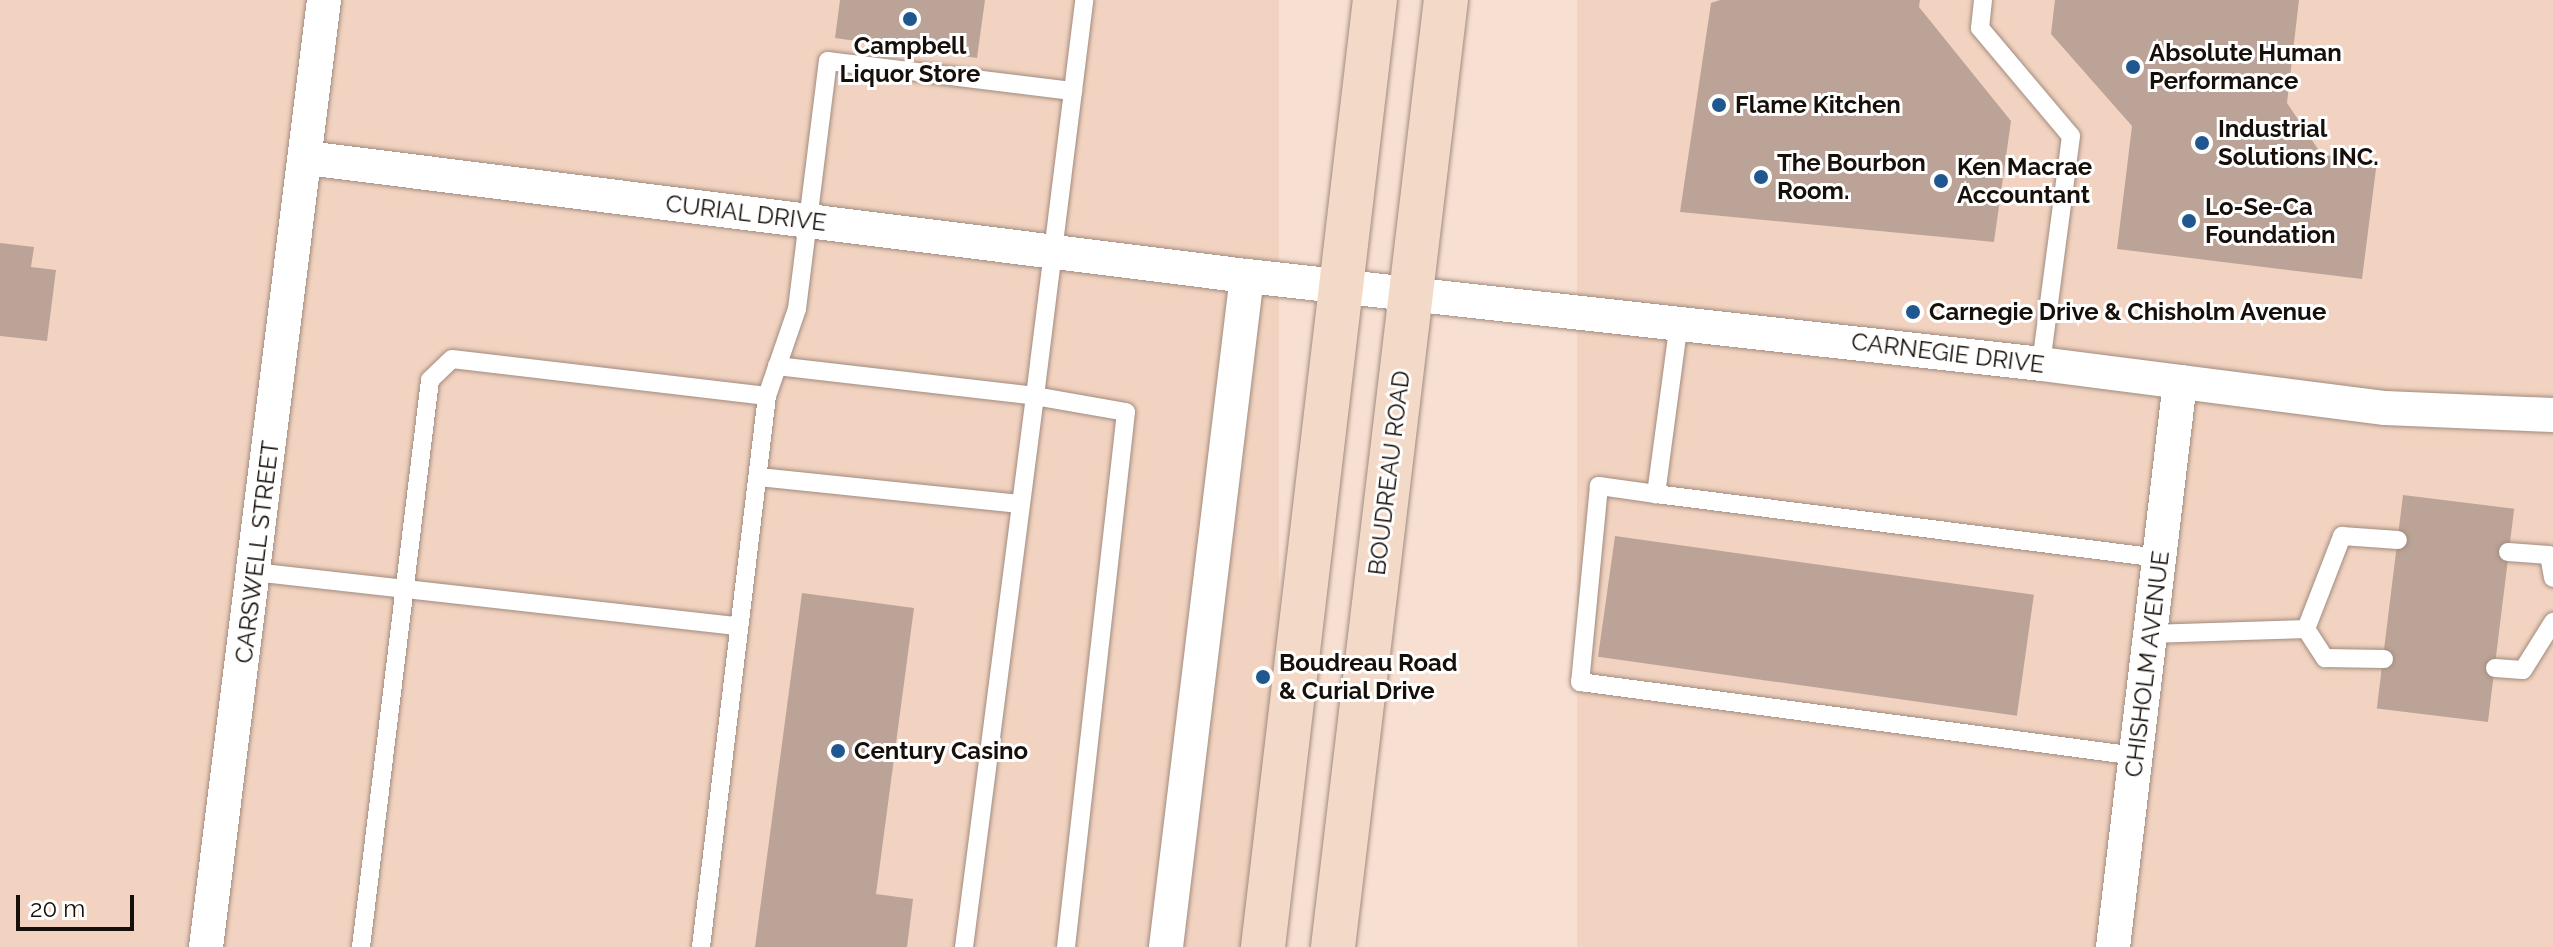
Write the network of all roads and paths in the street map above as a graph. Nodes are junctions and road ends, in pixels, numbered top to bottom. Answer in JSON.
{"nodes":[{"id":1,"x":324,"y":0,"type":"edge"},
{"id":2,"x":1084,"y":0,"type":"edge"},
{"id":3,"x":1375,"y":0,"type":"edge"},
{"id":4,"x":1446,"y":0,"type":"edge"},
{"id":5,"x":1983,"y":0,"type":"edge"},
{"id":6,"x":1073,"y":91,"type":"junction"},
{"id":7,"x":307,"y":158,"type":"junction"},
{"id":8,"x":809,"y":221,"type":"junction"},
{"id":9,"x":1054,"y":252,"type":"junction"},
{"id":10,"x":1247,"y":276,"type":"junction"},
{"id":11,"x":1342,"y":287,"type":"junction"},
{"id":12,"x":1410,"y":295,"type":"junction"},
{"id":13,"x":1679,"y":322,"type":"junction"},
{"id":14,"x":2041,"y":364,"type":"junction"},
{"id":15,"x":777,"y":366,"type":"junction"},
{"id":16,"x":2180,"y":382,"type":"junction"},
{"id":17,"x":767,"y":396,"type":"junction"},
{"id":18,"x":1035,"y":396,"type":"junction"},
{"id":19,"x":2553,"y":415,"type":"edge"},
{"id":20,"x":758,"y":477,"type":"junction"},
{"id":21,"x":1656,"y":494,"type":"junction"},
{"id":22,"x":1021,"y":504,"type":"junction"},
{"id":23,"x":2398,"y":540,"type":"dead end"},
{"id":24,"x":2508,"y":552,"type":"dead end"},
{"id":25,"x":2159,"y":558,"type":"junction"},
{"id":26,"x":254,"y":572,"type":"junction"},
{"id":27,"x":2553,"y":578,"type":"edge"},
{"id":28,"x":402,"y":589,"type":"junction"},
{"id":29,"x":2553,"y":622,"type":"edge"},
{"id":30,"x":739,"y":626,"type":"junction"},
{"id":31,"x":2306,"y":629,"type":"junction"},
{"id":32,"x":2150,"y":634,"type":"junction"},
{"id":33,"x":2384,"y":659,"type":"dead end"},
{"id":34,"x":2495,"y":668,"type":"dead end"},
{"id":35,"x":2136,"y":756,"type":"junction"},
{"id":36,"x":206,"y":947,"type":"edge"},
{"id":37,"x":361,"y":947,"type":"edge"},
{"id":38,"x":701,"y":947,"type":"edge"},
{"id":39,"x":964,"y":947,"type":"edge"},
{"id":40,"x":1066,"y":947,"type":"edge"},
{"id":41,"x":1166,"y":947,"type":"edge"},
{"id":42,"x":1263,"y":947,"type":"edge"},
{"id":43,"x":1333,"y":947,"type":"edge"},
{"id":44,"x":2113,"y":947,"type":"edge"}],
"edges":[{"from":1,"to":7,"type":"street"},
{"from":2,"to":6,"type":"lane"},
{"from":3,"to":11,"type":"main road"},
{"from":4,"to":12,"type":"main road","name":"BOUDREAU ROAD"},
{"from":5,"to":14,"type":"lane"},
{"from":6,"to":8,"type":"lane"},
{"from":6,"to":9,"type":"lane"},
{"from":7,"to":8,"type":"street","name":"CURIAL DRIVE"},
{"from":7,"to":26,"type":"street","name":"CARSWELL STREET"},
{"from":8,"to":9,"type":"street","name":"CURIAL DRIVE"},
{"from":8,"to":15,"type":"lane"},
{"from":9,"to":10,"type":"street","name":"CURIAL DRIVE"},
{"from":9,"to":18,"type":"lane"},
{"from":10,"to":11,"type":"street","name":"CURIAL DRIVE"},
{"from":10,"to":41,"type":"street"},
{"from":11,"to":12,"type":"street","name":"CARNEGIE DRIVE"},
{"from":11,"to":42,"type":"main road"},
{"from":12,"to":13,"type":"street","name":"CARNEGIE DRIVE"},
{"from":12,"to":43,"type":"main road","name":"BOUDREAU ROAD"},
{"from":13,"to":14,"type":"street","name":"CARNEGIE DRIVE"},
{"from":13,"to":21,"type":"lane"},
{"from":14,"to":16,"type":"street","name":"CARNEGIE DRIVE"},
{"from":15,"to":17,"type":"lane"},
{"from":15,"to":18,"type":"lane"},
{"from":16,"to":19,"type":"street","name":"CARNEGIE DRIVE"},
{"from":16,"to":25,"type":"street","name":"CHISHOLM AVENUE"},
{"from":17,"to":20,"type":"lane"},
{"from":17,"to":28,"type":"lane"},
{"from":18,"to":22,"type":"lane"},
{"from":18,"to":40,"type":"lane"},
{"from":20,"to":22,"type":"lane"},
{"from":20,"to":30,"type":"lane"},
{"from":21,"to":25,"type":"lane"},
{"from":21,"to":35,"type":"lane"},
{"from":22,"to":39,"type":"lane"},
{"from":23,"to":31,"type":"lane"},
{"from":24,"to":27,"type":"lane"},
{"from":25,"to":32,"type":"street","name":"CHISHOLM AVENUE"},
{"from":26,"to":28,"type":"lane"},
{"from":26,"to":36,"type":"street","name":"CARSWELL STREET"},
{"from":28,"to":30,"type":"lane"},
{"from":28,"to":37,"type":"lane"},
{"from":29,"to":34,"type":"lane"},
{"from":30,"to":38,"type":"lane"},
{"from":31,"to":32,"type":"lane"},
{"from":31,"to":33,"type":"lane"},
{"from":32,"to":35,"type":"street","name":"CHISHOLM AVENUE"},
{"from":35,"to":44,"type":"street","name":"CHISHOLM AVENUE"}]}
